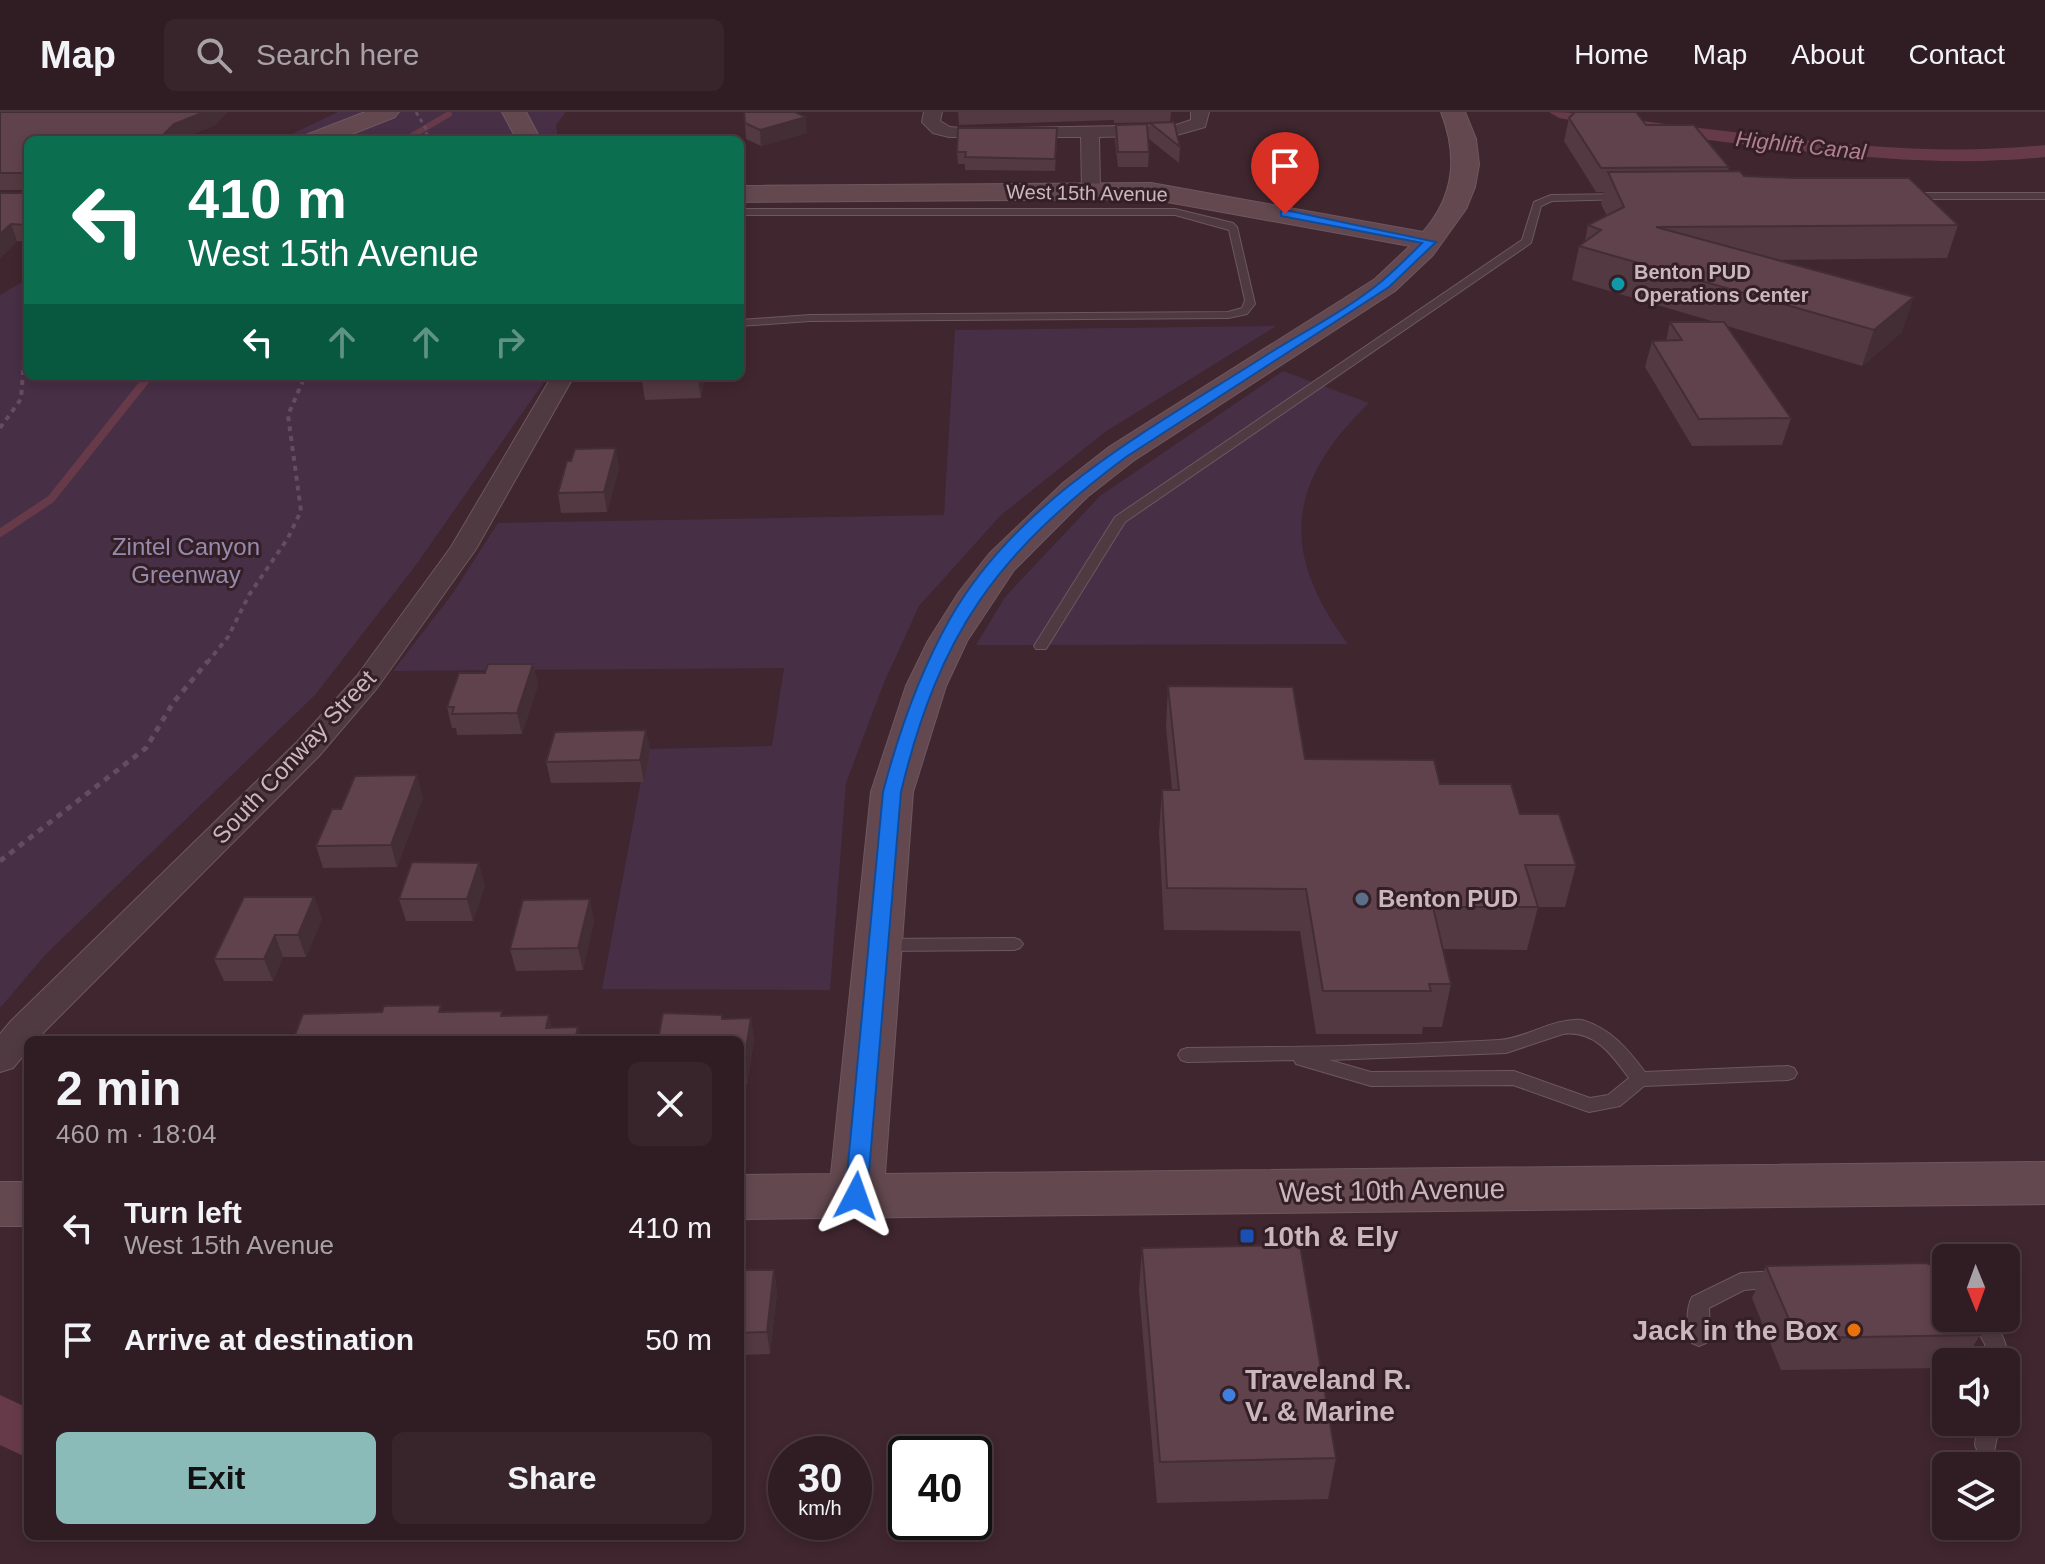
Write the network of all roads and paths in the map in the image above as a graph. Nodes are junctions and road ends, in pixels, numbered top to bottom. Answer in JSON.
{"nodes":[{"id":1,"x":387,"y":112,"type":"edge"},
{"id":2,"x":416,"y":112,"type":"edge"},
{"id":3,"x":514,"y":112,"type":"edge"},
{"id":4,"x":1453,"y":112,"type":"edge"},
{"id":5,"x":1196,"y":120,"type":"edge"},
{"id":6,"x":936,"y":121,"type":"edge"},
{"id":7,"x":1090,"y":132,"type":"junction"},
{"id":8,"x":325,"y":136,"type":"edge"},
{"id":9,"x":423,"y":136,"type":"edge"},
{"id":10,"x":527,"y":136,"type":"edge"},
{"id":11,"x":744,"y":194,"type":"edge"},
{"id":12,"x":1901,"y":196,"type":"edge"},
{"id":13,"x":2045,"y":196,"type":"edge"},
{"id":14,"x":1646,"y":197,"type":"edge"},
{"id":15,"x":1093,"y":200,"type":"junction"},
{"id":16,"x":744,"y":212,"type":"edge"},
{"id":17,"x":1430,"y":242,"type":"junction"},
{"id":18,"x":744,"y":323,"type":"edge"},
{"id":19,"x":24,"y":359,"type":"edge"},
{"id":20,"x":303,"y":380,"type":"edge"},
{"id":21,"x":561,"y":380,"type":"edge"},
{"id":22,"x":0,"y":428,"type":"edge"},
{"id":23,"x":1041,"y":646,"type":"dead end"},
{"id":24,"x":0,"y":861,"type":"edge"},
{"id":25,"x":1014,"y":944,"type":"dead end"},
{"id":26,"x":876,"y":945,"type":"junction"},
{"id":27,"x":1281,"y":1053,"type":"junction"},
{"id":28,"x":1187,"y":1055,"type":"dead end"},
{"id":29,"x":0,"y":1058,"type":"edge"},
{"id":30,"x":1788,"y":1073,"type":"dead end"},
{"id":31,"x":1640,"y":1079,"type":"junction"},
{"id":32,"x":2045,"y":1183,"type":"edge"},
{"id":33,"x":856,"y":1196,"type":"junction"},
{"id":34,"x":744,"y":1197,"type":"edge"},
{"id":35,"x":0,"y":1204,"type":"edge"},
{"id":36,"x":24,"y":1204,"type":"edge"},
{"id":37,"x":1800,"y":1279,"type":"edge"},
{"id":38,"x":1699,"y":1337,"type":"dead end"}],
"edges":[{"from":1,"to":8,"type":"street"},
{"from":2,"to":9,"type":"path"},
{"from":3,"to":10,"type":"street"},
{"from":4,"to":17,"type":"street"},
{"from":5,"to":7,"type":"street"},
{"from":6,"to":7,"type":"street"},
{"from":7,"to":15,"type":"street"},
{"from":11,"to":15,"type":"street","name":"West 15th Avenue"},
{"from":12,"to":13,"type":"lane"},
{"from":14,"to":23,"type":"lane"},
{"from":15,"to":16,"type":"lane"},
{"from":15,"to":17,"type":"street","name":"West 15th Avenue"},
{"from":15,"to":18,"type":"lane"},
{"from":17,"to":26,"type":"street"},
{"from":19,"to":22,"type":"path"},
{"from":20,"to":24,"type":"path"},
{"from":21,"to":29,"type":"street","name":"South Conway Street"},
{"from":25,"to":26,"type":"lane"},
{"from":26,"to":33,"type":"street"},
{"from":27,"to":28,"type":"lane"},
{"from":27,"to":31,"type":"lane"},
{"from":27,"to":31,"type":"lane"},
{"from":30,"to":31,"type":"lane"},
{"from":32,"to":33,"type":"street","name":"West 10th Avenue"},
{"from":33,"to":34,"type":"street","name":"West 10th Avenue"},
{"from":35,"to":36,"type":"street"},
{"from":37,"to":38,"type":"lane"}]}
